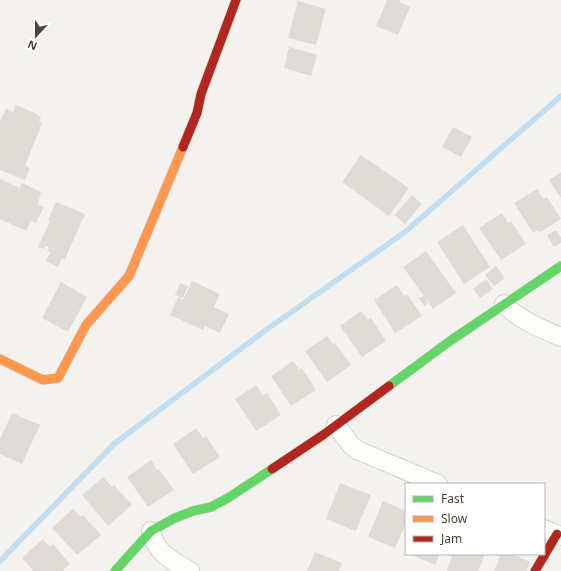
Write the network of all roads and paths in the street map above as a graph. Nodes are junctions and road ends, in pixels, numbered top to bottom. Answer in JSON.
{"nodes":[{"id":1,"x":236,"y":0,"type":"edge"},
{"id":2,"x":561,"y":266,"type":"edge"},
{"id":3,"x":504,"y":304,"type":"junction"},
{"id":4,"x":561,"y":337,"type":"edge"},
{"id":5,"x":0,"y":359,"type":"edge"},
{"id":6,"x":336,"y":425,"type":"junction"},
{"id":7,"x":436,"y":483,"type":"edge"},
{"id":8,"x":151,"y":531,"type":"junction"},
{"id":9,"x":554,"y":533,"type":"edge"},
{"id":10,"x":545,"y":551,"type":"edge"},
{"id":11,"x":543,"y":555,"type":"edge"},
{"id":12,"x":115,"y":571,"type":"edge"},
{"id":13,"x":190,"y":571,"type":"edge"},
{"id":14,"x":535,"y":571,"type":"edge"}],
"edges":[{"from":1,"to":5,"type":"street"},
{"from":2,"to":3,"type":"street"},
{"from":3,"to":4,"type":"street"},
{"from":3,"to":6,"type":"street"},
{"from":6,"to":7,"type":"street"},
{"from":6,"to":8,"type":"street"},
{"from":8,"to":12,"type":"street"},
{"from":8,"to":13,"type":"street"},
{"from":9,"to":10,"type":"street"},
{"from":11,"to":14,"type":"street"}]}
